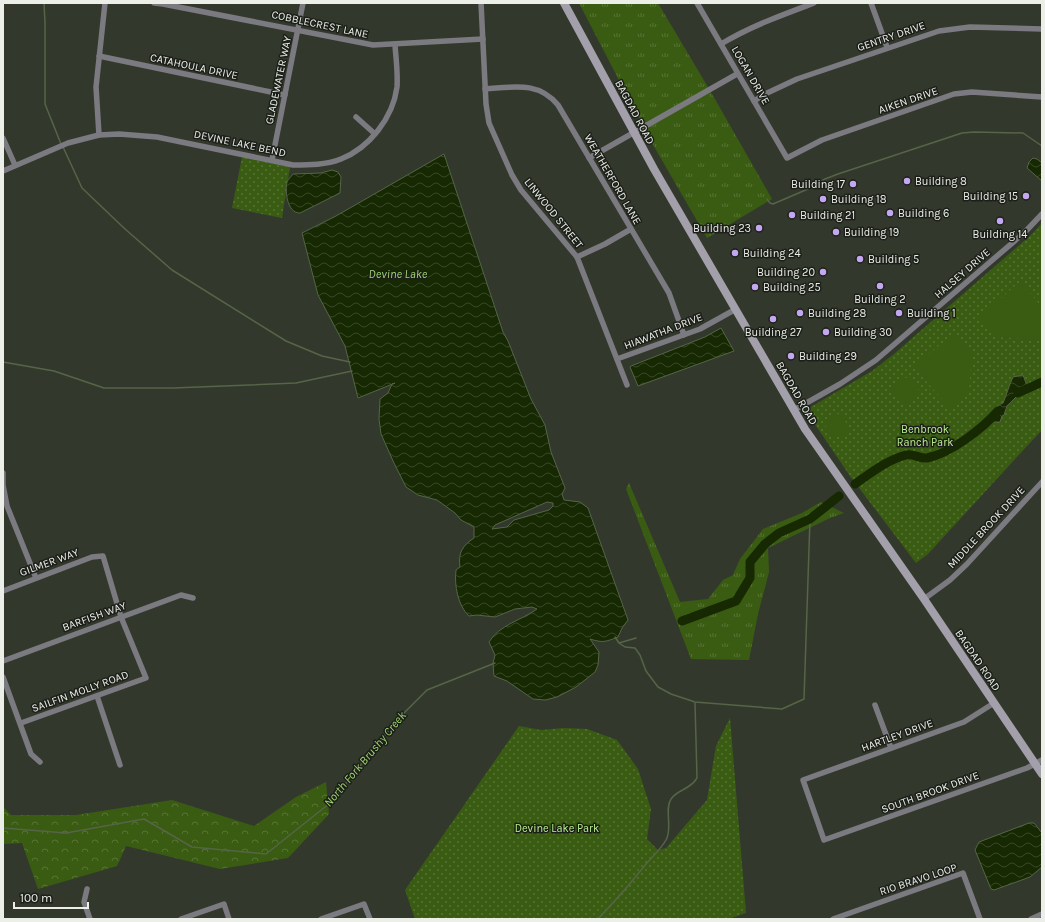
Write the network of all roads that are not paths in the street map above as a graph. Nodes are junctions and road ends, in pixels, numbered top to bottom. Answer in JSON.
{"nodes":[{"id":1,"x":105,"y":3,"type":"edge"},
{"id":2,"x":154,"y":3,"type":"edge"},
{"id":3,"x":303,"y":3,"type":"edge"},
{"id":4,"x":480,"y":3,"type":"edge"},
{"id":5,"x":564,"y":3,"type":"edge"},
{"id":6,"x":697,"y":3,"type":"edge"},
{"id":7,"x":814,"y":3,"type":"edge"},
{"id":8,"x":871,"y":3,"type":"edge"},
{"id":9,"x":1042,"y":29,"type":"edge"},
{"id":10,"x":298,"y":30,"type":"junction"},
{"id":11,"x":483,"y":39,"type":"junction"},
{"id":12,"x":721,"y":44,"type":"junction"},
{"id":13,"x":395,"y":45,"type":"junction"},
{"id":14,"x":887,"y":47,"type":"junction"},
{"id":15,"x":99,"y":56,"type":"junction"},
{"id":16,"x":737,"y":74,"type":"junction"},
{"id":17,"x":485,"y":89,"type":"junction"},
{"id":18,"x":285,"y":95,"type":"junction"},
{"id":19,"x":1042,"y":97,"type":"edge"},
{"id":20,"x":754,"y":101,"type":"junction"},
{"id":21,"x":356,"y":117,"type":"dead end"},
{"id":22,"x":634,"y":133,"type":"junction"},
{"id":23,"x":375,"y":134,"type":"junction"},
{"id":24,"x":99,"y":135,"type":"junction"},
{"id":25,"x":3,"y":138,"type":"edge"},
{"id":26,"x":589,"y":158,"type":"junction"},
{"id":27,"x":787,"y":158,"type":"joint"},
{"id":28,"x":272,"y":160,"type":"junction"},
{"id":29,"x":15,"y":165,"type":"junction"},
{"id":30,"x":3,"y":171,"type":"edge"},
{"id":31,"x":1042,"y":214,"type":"edge"},
{"id":32,"x":631,"y":229,"type":"junction"},
{"id":33,"x":577,"y":257,"type":"junction"},
{"id":34,"x":736,"y":309,"type":"junction"},
{"id":35,"x":684,"y":335,"type":"junction"},
{"id":36,"x":617,"y":359,"type":"junction"},
{"id":37,"x":627,"y":385,"type":"dead end"},
{"id":38,"x":794,"y":410,"type":"junction"},
{"id":39,"x":3,"y":473,"type":"edge"},
{"id":40,"x":1042,"y":482,"type":"edge"},
{"id":41,"x":1036,"y":488,"type":"junction"},
{"id":42,"x":1042,"y":493,"type":"edge"},
{"id":43,"x":36,"y":578,"type":"junction"},
{"id":44,"x":3,"y":590,"type":"edge"},
{"id":45,"x":193,"y":598,"type":"dead end"},
{"id":46,"x":924,"y":599,"type":"junction"},
{"id":47,"x":121,"y":617,"type":"junction"},
{"id":48,"x":3,"y":661,"type":"edge"},
{"id":49,"x":3,"y":677,"type":"edge"},
{"id":50,"x":97,"y":696,"type":"junction"},
{"id":51,"x":994,"y":703,"type":"junction"},
{"id":52,"x":875,"y":705,"type":"dead end"},
{"id":53,"x":21,"y":723,"type":"junction"},
{"id":54,"x":891,"y":748,"type":"junction"},
{"id":55,"x":40,"y":762,"type":"dead end"},
{"id":56,"x":1039,"y":762,"type":"edge"},
{"id":57,"x":120,"y":765,"type":"dead end"},
{"id":58,"x":1042,"y":774,"type":"edge"},
{"id":59,"x":824,"y":840,"type":"joint"},
{"id":60,"x":87,"y":889,"type":"dead end"},
{"id":61,"x":1042,"y":914,"type":"edge"},
{"id":62,"x":90,"y":919,"type":"edge"},
{"id":63,"x":181,"y":919,"type":"edge"},
{"id":64,"x":229,"y":919,"type":"edge"},
{"id":65,"x":321,"y":919,"type":"edge"},
{"id":66,"x":370,"y":919,"type":"edge"},
{"id":67,"x":834,"y":919,"type":"edge"},
{"id":68,"x":980,"y":919,"type":"edge"},
{"id":69,"x":1031,"y":919,"type":"edge"}],
"edges":[{"from":1,"to":15,"type":"street"},
{"from":2,"to":10,"type":"street","name":"COBBLECREST LANE"},
{"from":3,"to":10,"type":"street","name":"GLADEWATER WAY"},
{"from":4,"to":11,"type":"street","name":"LINWOOD STREET"},
{"from":5,"to":22,"type":"street","name":"BAGDAD ROAD"},
{"from":6,"to":12,"type":"street","name":"LOGAN DRIVE"},
{"from":7,"to":12,"type":"street"},
{"from":8,"to":14,"type":"street"},
{"from":9,"to":14,"type":"street","name":"GENTRY DRIVE"},
{"from":10,"to":13,"type":"street","name":"COBBLECREST LANE"},
{"from":10,"to":18,"type":"street","name":"GLADEWATER WAY"},
{"from":11,"to":13,"type":"street","name":"COBBLECREST LANE"},
{"from":11,"to":17,"type":"street","name":"LINWOOD STREET"},
{"from":12,"to":16,"type":"street","name":"LOGAN DRIVE"},
{"from":13,"to":23,"type":"street","name":"DEVINE LAKE BEND"},
{"from":14,"to":20,"type":"street","name":"GENTRY DRIVE"},
{"from":15,"to":18,"type":"street","name":"CATAHOULA DRIVE"},
{"from":15,"to":24,"type":"street"},
{"from":16,"to":20,"type":"street","name":"LOGAN DRIVE"},
{"from":16,"to":22,"type":"street"},
{"from":17,"to":26,"type":"street","name":"WEATHERFORD LANE"},
{"from":17,"to":33,"type":"street","name":"LINWOOD STREET"},
{"from":18,"to":28,"type":"street","name":"GLADEWATER WAY"},
{"from":19,"to":27,"type":"street","name":"AIKEN DRIVE"},
{"from":20,"to":27,"type":"street","name":"LOGAN DRIVE"},
{"from":21,"to":23,"type":"street"},
{"from":22,"to":26,"type":"street"},
{"from":22,"to":34,"type":"street","name":"BAGDAD ROAD"},
{"from":23,"to":28,"type":"street","name":"DEVINE LAKE BEND"},
{"from":24,"to":28,"type":"street","name":"DEVINE LAKE BEND"},
{"from":24,"to":29,"type":"street","name":"DEVINE LAKE BEND"},
{"from":25,"to":29,"type":"street"},
{"from":26,"to":32,"type":"street","name":"WEATHERFORD LANE"},
{"from":29,"to":30,"type":"street","name":"DEVINE LAKE BEND"},
{"from":31,"to":38,"type":"street","name":"HALSEY DRIVE"},
{"from":32,"to":33,"type":"street"},
{"from":32,"to":35,"type":"street","name":"WEATHERFORD LANE"},
{"from":33,"to":36,"type":"street","name":"LINWOOD STREET"},
{"from":34,"to":35,"type":"street","name":"HIAWATHA DRIVE"},
{"from":34,"to":38,"type":"street","name":"BAGDAD ROAD"},
{"from":35,"to":36,"type":"street","name":"HIAWATHA DRIVE"},
{"from":36,"to":37,"type":"street","name":"LINWOOD STREET"},
{"from":38,"to":46,"type":"street","name":"BAGDAD ROAD"},
{"from":39,"to":43,"type":"street"},
{"from":40,"to":41,"type":"street","name":"MIDDLE BROOK DRIVE"},
{"from":41,"to":42,"type":"street"},
{"from":41,"to":46,"type":"street","name":"MIDDLE BROOK DRIVE"},
{"from":43,"to":44,"type":"street","name":"GILMER WAY"},
{"from":43,"to":47,"type":"street","name":"GILMER WAY"},
{"from":45,"to":47,"type":"street","name":"BARFISH WAY"},
{"from":46,"to":51,"type":"street","name":"BAGDAD ROAD"},
{"from":47,"to":48,"type":"street","name":"BARFISH WAY"},
{"from":47,"to":50,"type":"street","name":"SAILFIN MOLLY ROAD"},
{"from":49,"to":53,"type":"street"},
{"from":50,"to":53,"type":"street","name":"SAILFIN MOLLY ROAD"},
{"from":50,"to":57,"type":"street"},
{"from":51,"to":54,"type":"street","name":"HARTLEY DRIVE"},
{"from":51,"to":56,"type":"street","name":"BAGDAD ROAD"},
{"from":52,"to":54,"type":"street"},
{"from":53,"to":55,"type":"street"},
{"from":54,"to":59,"type":"street","name":"HARTLEY DRIVE"},
{"from":56,"to":58,"type":"street","name":"BAGDAD ROAD"},
{"from":56,"to":59,"type":"street","name":"SOUTH BROOK DRIVE"},
{"from":60,"to":62,"type":"street"},
{"from":61,"to":69,"type":"street"},
{"from":63,"to":64,"type":"street"},
{"from":65,"to":66,"type":"street"},
{"from":67,"to":68,"type":"street","name":"RIO BRAVO LOOP"}]}
